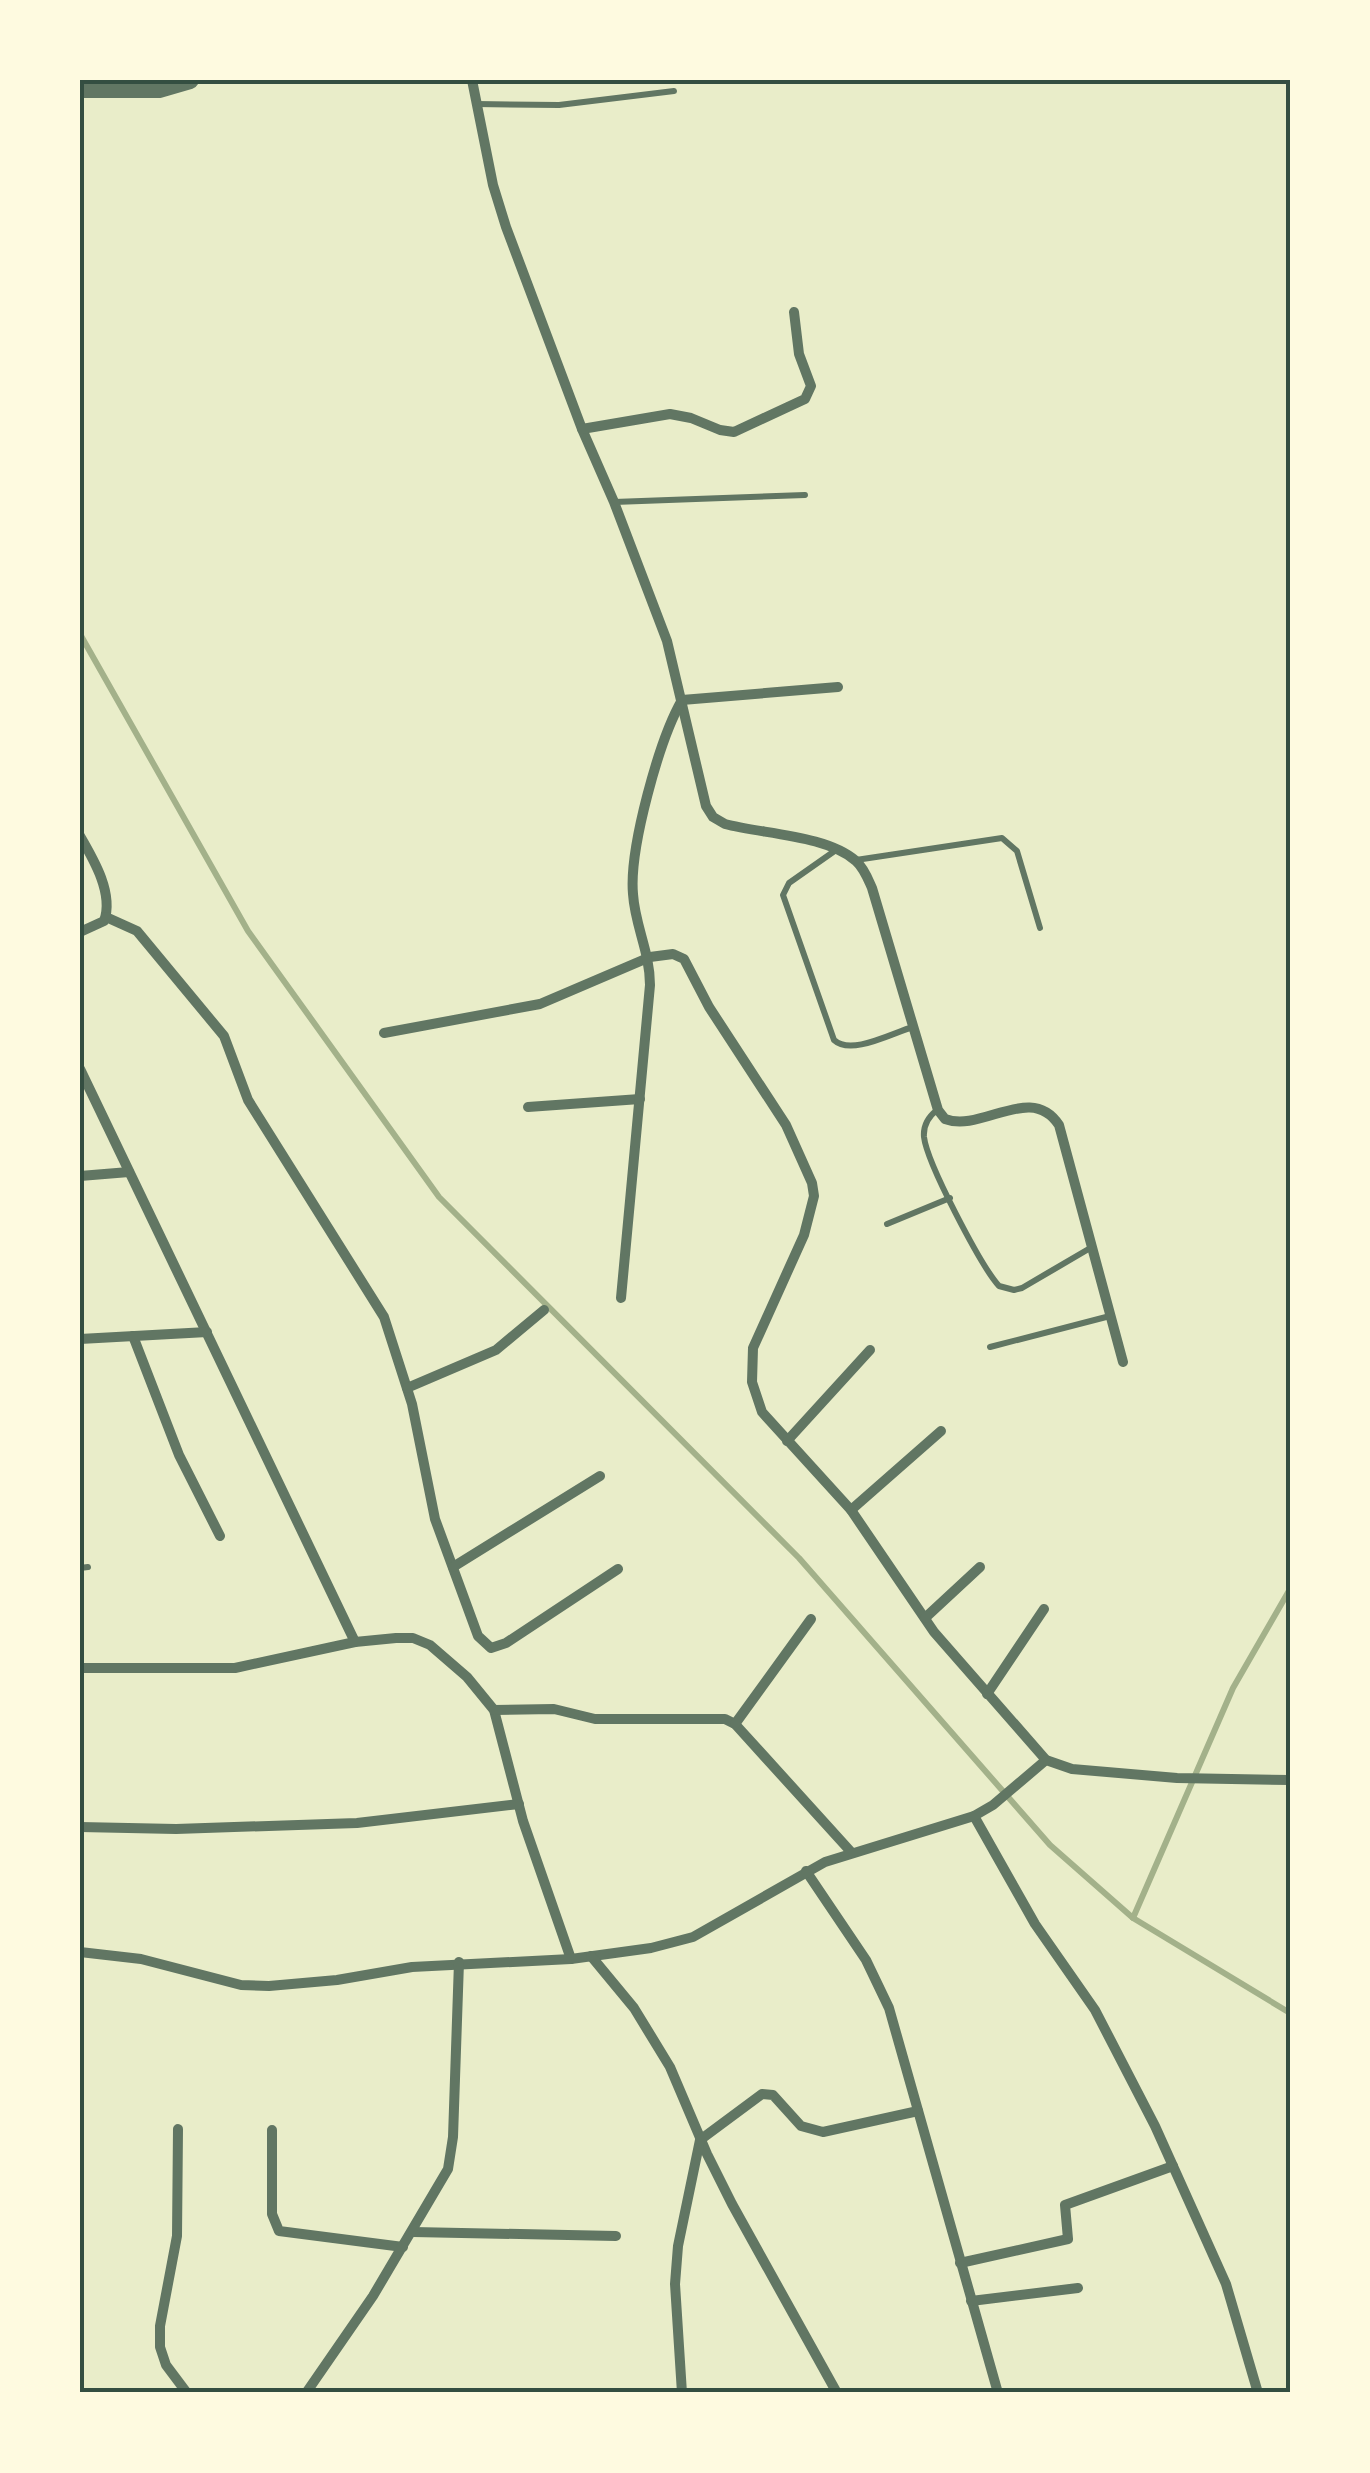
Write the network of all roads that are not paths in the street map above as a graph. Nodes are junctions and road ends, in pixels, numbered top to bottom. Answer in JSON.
{"nodes":[{"id":1,"x":472,"y":80,"type":"edge"},
{"id":2,"x":185,"y":81,"type":"edge"},
{"id":3,"x":80,"y":89,"type":"edge"},
{"id":4,"x":674,"y":91,"type":"dead end"},
{"id":5,"x":476,"y":104,"type":"junction"},
{"id":6,"x":794,"y":312,"type":"dead end"},
{"id":7,"x":582,"y":430,"type":"junction"},
{"id":8,"x":805,"y":496,"type":"dead end"},
{"id":9,"x":614,"y":502,"type":"junction"},
{"id":10,"x":838,"y":687,"type":"dead end"},
{"id":11,"x":682,"y":700,"type":"junction"},
{"id":12,"x":80,"y":836,"type":"edge"},
{"id":13,"x":836,"y":849,"type":"junction"},
{"id":14,"x":855,"y":860,"type":"junction"},
{"id":15,"x":106,"y":917,"type":"junction"},
{"id":16,"x":1040,"y":928,"type":"dead end"},
{"id":17,"x":80,"y":932,"type":"edge"},
{"id":18,"x":650,"y":957,"type":"junction"},
{"id":19,"x":913,"y":1026,"type":"junction"},
{"id":20,"x":384,"y":1032,"type":"dead end"},
{"id":21,"x":80,"y":1069,"type":"edge"},
{"id":22,"x":640,"y":1099,"type":"junction"},
{"id":23,"x":528,"y":1107,"type":"dead end"},
{"id":24,"x":938,"y":1110,"type":"junction"},
{"id":25,"x":130,"y":1172,"type":"junction"},
{"id":26,"x":80,"y":1176,"type":"edge"},
{"id":27,"x":950,"y":1198,"type":"junction"},
{"id":28,"x":886,"y":1224,"type":"dead end"},
{"id":29,"x":1092,"y":1247,"type":"junction"},
{"id":30,"x":621,"y":1298,"type":"dead end"},
{"id":31,"x":544,"y":1310,"type":"dead end"},
{"id":32,"x":1110,"y":1316,"type":"junction"},
{"id":33,"x":207,"y":1332,"type":"junction"},
{"id":34,"x":132,"y":1336,"type":"junction"},
{"id":35,"x":80,"y":1339,"type":"edge"},
{"id":36,"x":990,"y":1348,"type":"dead end"},
{"id":37,"x":870,"y":1350,"type":"dead end"},
{"id":38,"x":1123,"y":1362,"type":"dead end"},
{"id":39,"x":407,"y":1388,"type":"junction"},
{"id":40,"x":941,"y":1431,"type":"dead end"},
{"id":41,"x":787,"y":1441,"type":"junction"},
{"id":42,"x":600,"y":1476,"type":"dead end"},
{"id":43,"x":851,"y":1510,"type":"junction"},
{"id":44,"x":220,"y":1536,"type":"dead end"},
{"id":45,"x":452,"y":1567,"type":"junction"},
{"id":46,"x":980,"y":1567,"type":"dead end"},
{"id":47,"x":618,"y":1569,"type":"dead end"},
{"id":48,"x":1044,"y":1609,"type":"dead end"},
{"id":49,"x":925,"y":1618,"type":"junction"},
{"id":50,"x":811,"y":1619,"type":"dead end"},
{"id":51,"x":356,"y":1642,"type":"junction"},
{"id":52,"x":80,"y":1668,"type":"edge"},
{"id":53,"x":986,"y":1694,"type":"junction"},
{"id":54,"x":494,"y":1710,"type":"junction"},
{"id":55,"x":735,"y":1724,"type":"junction"},
{"id":56,"x":1046,"y":1760,"type":"junction"},
{"id":57,"x":1290,"y":1780,"type":"edge"},
{"id":58,"x":519,"y":1804,"type":"junction"},
{"id":59,"x":974,"y":1816,"type":"junction"},
{"id":60,"x":80,"y":1827,"type":"edge"},
{"id":61,"x":852,"y":1853,"type":"junction"},
{"id":62,"x":806,"y":1871,"type":"junction"},
{"id":63,"x":80,"y":1952,"type":"edge"},
{"id":64,"x":592,"y":1956,"type":"junction"},
{"id":65,"x":571,"y":1960,"type":"junction"},
{"id":66,"x":459,"y":1962,"type":"junction"},
{"id":67,"x":918,"y":2111,"type":"junction"},
{"id":68,"x":178,"y":2129,"type":"dead end"},
{"id":69,"x":272,"y":2130,"type":"dead end"},
{"id":70,"x":700,"y":2140,"type":"junction"},
{"id":71,"x":1173,"y":2166,"type":"junction"},
{"id":72,"x":413,"y":2232,"type":"junction"},
{"id":73,"x":616,"y":2236,"type":"dead end"},
{"id":74,"x":404,"y":2247,"type":"junction"},
{"id":75,"x":960,"y":2263,"type":"junction"},
{"id":76,"x":1078,"y":2288,"type":"dead end"},
{"id":77,"x":971,"y":2301,"type":"junction"},
{"id":78,"x":682,"y":2392,"type":"edge"},
{"id":79,"x":187,"y":2393,"type":"edge"},
{"id":80,"x":306,"y":2393,"type":"edge"},
{"id":81,"x":837,"y":2393,"type":"edge"},
{"id":82,"x":998,"y":2393,"type":"edge"},
{"id":83,"x":1258,"y":2393,"type":"edge"}],
"edges":[{"from":1,"to":5,"type":"street"},
{"from":2,"to":3,"type":"street"},
{"from":4,"to":5,"type":"lane"},
{"from":5,"to":7,"type":"street"},
{"from":6,"to":7,"type":"street"},
{"from":7,"to":9,"type":"street"},
{"from":8,"to":9,"type":"lane"},
{"from":9,"to":11,"type":"street"},
{"from":10,"to":11,"type":"street"},
{"from":11,"to":13,"type":"street"},
{"from":11,"to":18,"type":"street"},
{"from":12,"to":15,"type":"street"},
{"from":13,"to":14,"type":"street"},
{"from":13,"to":19,"type":"lane"},
{"from":14,"to":16,"type":"lane"},
{"from":14,"to":19,"type":"street"},
{"from":15,"to":17,"type":"street"},
{"from":15,"to":39,"type":"street"},
{"from":18,"to":20,"type":"street"},
{"from":18,"to":22,"type":"street"},
{"from":18,"to":41,"type":"street"},
{"from":19,"to":24,"type":"street"},
{"from":21,"to":25,"type":"street"},
{"from":22,"to":23,"type":"street"},
{"from":22,"to":30,"type":"street"},
{"from":24,"to":27,"type":"lane"},
{"from":24,"to":29,"type":"street"},
{"from":25,"to":26,"type":"street"},
{"from":25,"to":33,"type":"street"},
{"from":27,"to":28,"type":"lane"},
{"from":27,"to":29,"type":"lane"},
{"from":29,"to":32,"type":"street"},
{"from":31,"to":39,"type":"street"},
{"from":32,"to":36,"type":"lane"},
{"from":32,"to":38,"type":"street"},
{"from":33,"to":34,"type":"street"},
{"from":33,"to":51,"type":"street"},
{"from":34,"to":35,"type":"street"},
{"from":34,"to":44,"type":"street"},
{"from":37,"to":41,"type":"street"},
{"from":39,"to":45,"type":"street"},
{"from":40,"to":43,"type":"street"},
{"from":41,"to":43,"type":"street"},
{"from":42,"to":45,"type":"street"},
{"from":43,"to":49,"type":"street"},
{"from":45,"to":47,"type":"street"},
{"from":46,"to":49,"type":"street"},
{"from":48,"to":53,"type":"street"},
{"from":49,"to":53,"type":"street"},
{"from":50,"to":55,"type":"street"},
{"from":51,"to":52,"type":"street"},
{"from":51,"to":54,"type":"street"},
{"from":53,"to":56,"type":"street"},
{"from":54,"to":55,"type":"street"},
{"from":54,"to":58,"type":"street"},
{"from":55,"to":61,"type":"street"},
{"from":56,"to":57,"type":"street"},
{"from":56,"to":59,"type":"street"},
{"from":58,"to":60,"type":"street"},
{"from":58,"to":65,"type":"street"},
{"from":59,"to":61,"type":"street"},
{"from":59,"to":71,"type":"street"},
{"from":61,"to":62,"type":"street"},
{"from":62,"to":64,"type":"street"},
{"from":62,"to":67,"type":"street"},
{"from":63,"to":66,"type":"street"},
{"from":64,"to":65,"type":"street"},
{"from":64,"to":70,"type":"street"},
{"from":65,"to":66,"type":"street"},
{"from":66,"to":72,"type":"street"},
{"from":67,"to":70,"type":"street"},
{"from":67,"to":75,"type":"street"},
{"from":68,"to":79,"type":"street"},
{"from":69,"to":74,"type":"street"},
{"from":70,"to":78,"type":"street"},
{"from":70,"to":81,"type":"street"},
{"from":71,"to":75,"type":"street"},
{"from":71,"to":83,"type":"street"},
{"from":72,"to":73,"type":"street"},
{"from":72,"to":74,"type":"street"},
{"from":74,"to":80,"type":"street"},
{"from":75,"to":77,"type":"street"},
{"from":76,"to":77,"type":"street"},
{"from":77,"to":82,"type":"street"}]}
